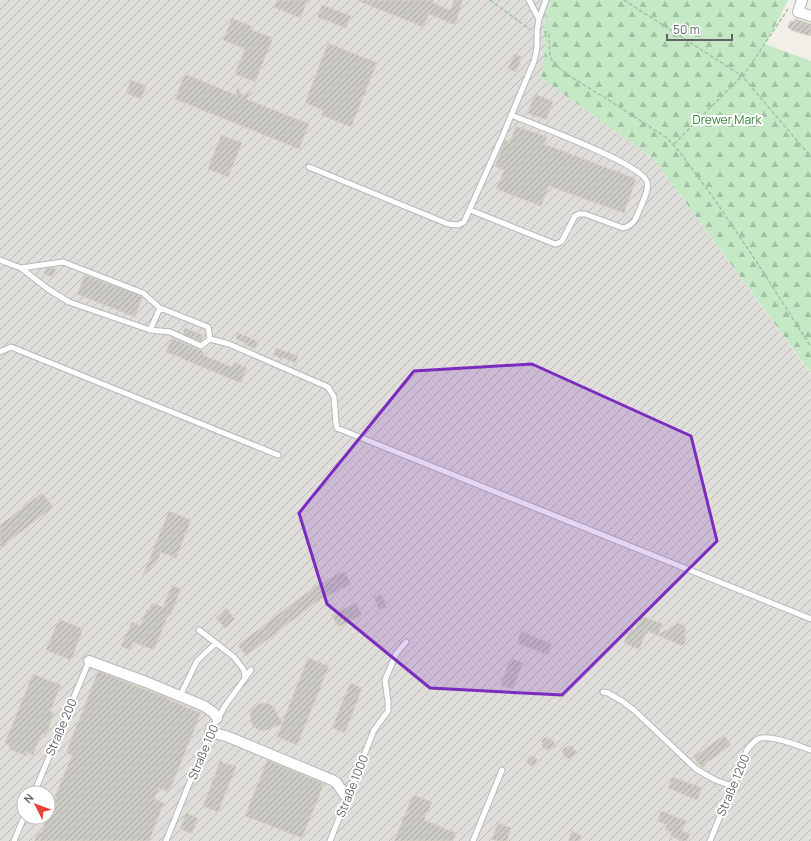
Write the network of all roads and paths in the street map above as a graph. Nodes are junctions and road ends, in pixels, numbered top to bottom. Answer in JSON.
{"nodes":[{"id":1,"x":490,"y":0,"type":"edge"},
{"id":2,"x":529,"y":0,"type":"edge"},
{"id":3,"x":546,"y":0,"type":"edge"},
{"id":4,"x":624,"y":0,"type":"edge"},
{"id":5,"x":802,"y":0,"type":"edge"},
{"id":6,"x":790,"y":7,"type":"dead end"},
{"id":7,"x":811,"y":16,"type":"edge"},
{"id":8,"x":539,"y":19,"type":"junction"},
{"id":9,"x":537,"y":31,"type":"junction"},
{"id":10,"x":742,"y":76,"type":"junction"},
{"id":11,"x":511,"y":115,"type":"junction"},
{"id":12,"x":674,"y":144,"type":"junction"},
{"id":13,"x":811,"y":157,"type":"edge"},
{"id":14,"x":309,"y":167,"type":"dead end"},
{"id":15,"x":470,"y":210,"type":"junction"},
{"id":16,"x":0,"y":260,"type":"edge"},
{"id":17,"x":21,"y":268,"type":"junction"},
{"id":18,"x":160,"y":308,"type":"junction"},
{"id":19,"x":150,"y":330,"type":"junction"},
{"id":20,"x":210,"y":339,"type":"junction"},
{"id":21,"x":811,"y":347,"type":"edge"},
{"id":22,"x":0,"y":352,"type":"edge"},
{"id":23,"x":278,"y":455,"type":"dead end"},
{"id":24,"x":811,"y":619,"type":"edge"},
{"id":25,"x":199,"y":630,"type":"dead end"},
{"id":26,"x":406,"y":642,"type":"dead end"},
{"id":27,"x":216,"y":643,"type":"junction"},
{"id":28,"x":89,"y":660,"type":"joint"},
{"id":29,"x":251,"y":670,"type":"dead end"},
{"id":30,"x":245,"y":678,"type":"junction"},
{"id":31,"x":603,"y":692,"type":"dead end"},
{"id":32,"x":180,"y":696,"type":"junction"},
{"id":33,"x":217,"y":718,"type":"junction"},
{"id":34,"x":210,"y":732,"type":"junction"},
{"id":35,"x":811,"y":750,"type":"edge"},
{"id":36,"x":502,"y":770,"type":"dead end"},
{"id":37,"x":37,"y":785,"type":"edge"},
{"id":38,"x":732,"y":786,"type":"junction"},
{"id":39,"x":347,"y":798,"type":"junction"},
{"id":40,"x":21,"y":825,"type":"edge"},
{"id":41,"x":14,"y":841,"type":"edge"},
{"id":42,"x":166,"y":841,"type":"edge"},
{"id":43,"x":330,"y":841,"type":"edge"},
{"id":44,"x":473,"y":841,"type":"edge"},
{"id":45,"x":710,"y":841,"type":"edge"}],
"edges":[{"from":1,"to":9,"type":"path"},
{"from":2,"to":8,"type":"lane"},
{"from":3,"to":8,"type":"lane"},
{"from":4,"to":10,"type":"path"},
{"from":5,"to":7,"type":"street"},
{"from":6,"to":10,"type":"path"},
{"from":8,"to":9,"type":"lane"},
{"from":9,"to":11,"type":"lane"},
{"from":9,"to":12,"type":"path"},
{"from":10,"to":12,"type":"path"},
{"from":10,"to":13,"type":"path"},
{"from":11,"to":15,"type":"lane"},
{"from":11,"to":15,"type":"lane"},
{"from":12,"to":21,"type":"path"},
{"from":14,"to":15,"type":"lane"},
{"from":16,"to":17,"type":"lane"},
{"from":17,"to":18,"type":"lane"},
{"from":17,"to":19,"type":"lane"},
{"from":18,"to":19,"type":"lane"},
{"from":18,"to":20,"type":"lane"},
{"from":19,"to":20,"type":"lane"},
{"from":20,"to":24,"type":"lane"},
{"from":22,"to":23,"type":"lane"},
{"from":25,"to":27,"type":"lane"},
{"from":26,"to":39,"type":"lane","name":"Straße 1000"},
{"from":27,"to":30,"type":"lane"},
{"from":27,"to":32,"type":"lane"},
{"from":28,"to":32,"type":"street"},
{"from":28,"to":37,"type":"lane","name":"Straße 200"},
{"from":29,"to":30,"type":"lane","name":"Straße 100"},
{"from":30,"to":33,"type":"lane","name":"Straße 100"},
{"from":31,"to":38,"type":"lane"},
{"from":32,"to":33,"type":"street"},
{"from":33,"to":34,"type":"lane","name":"Straße 100"},
{"from":34,"to":39,"type":"street"},
{"from":34,"to":42,"type":"lane","name":"Straße 100"},
{"from":35,"to":38,"type":"lane","name":"Straße 1200"},
{"from":36,"to":44,"type":"lane"},
{"from":38,"to":45,"type":"lane","name":"Straße 1200"},
{"from":39,"to":43,"type":"lane","name":"Straße 1000"},
{"from":40,"to":41,"type":"lane"}]}
